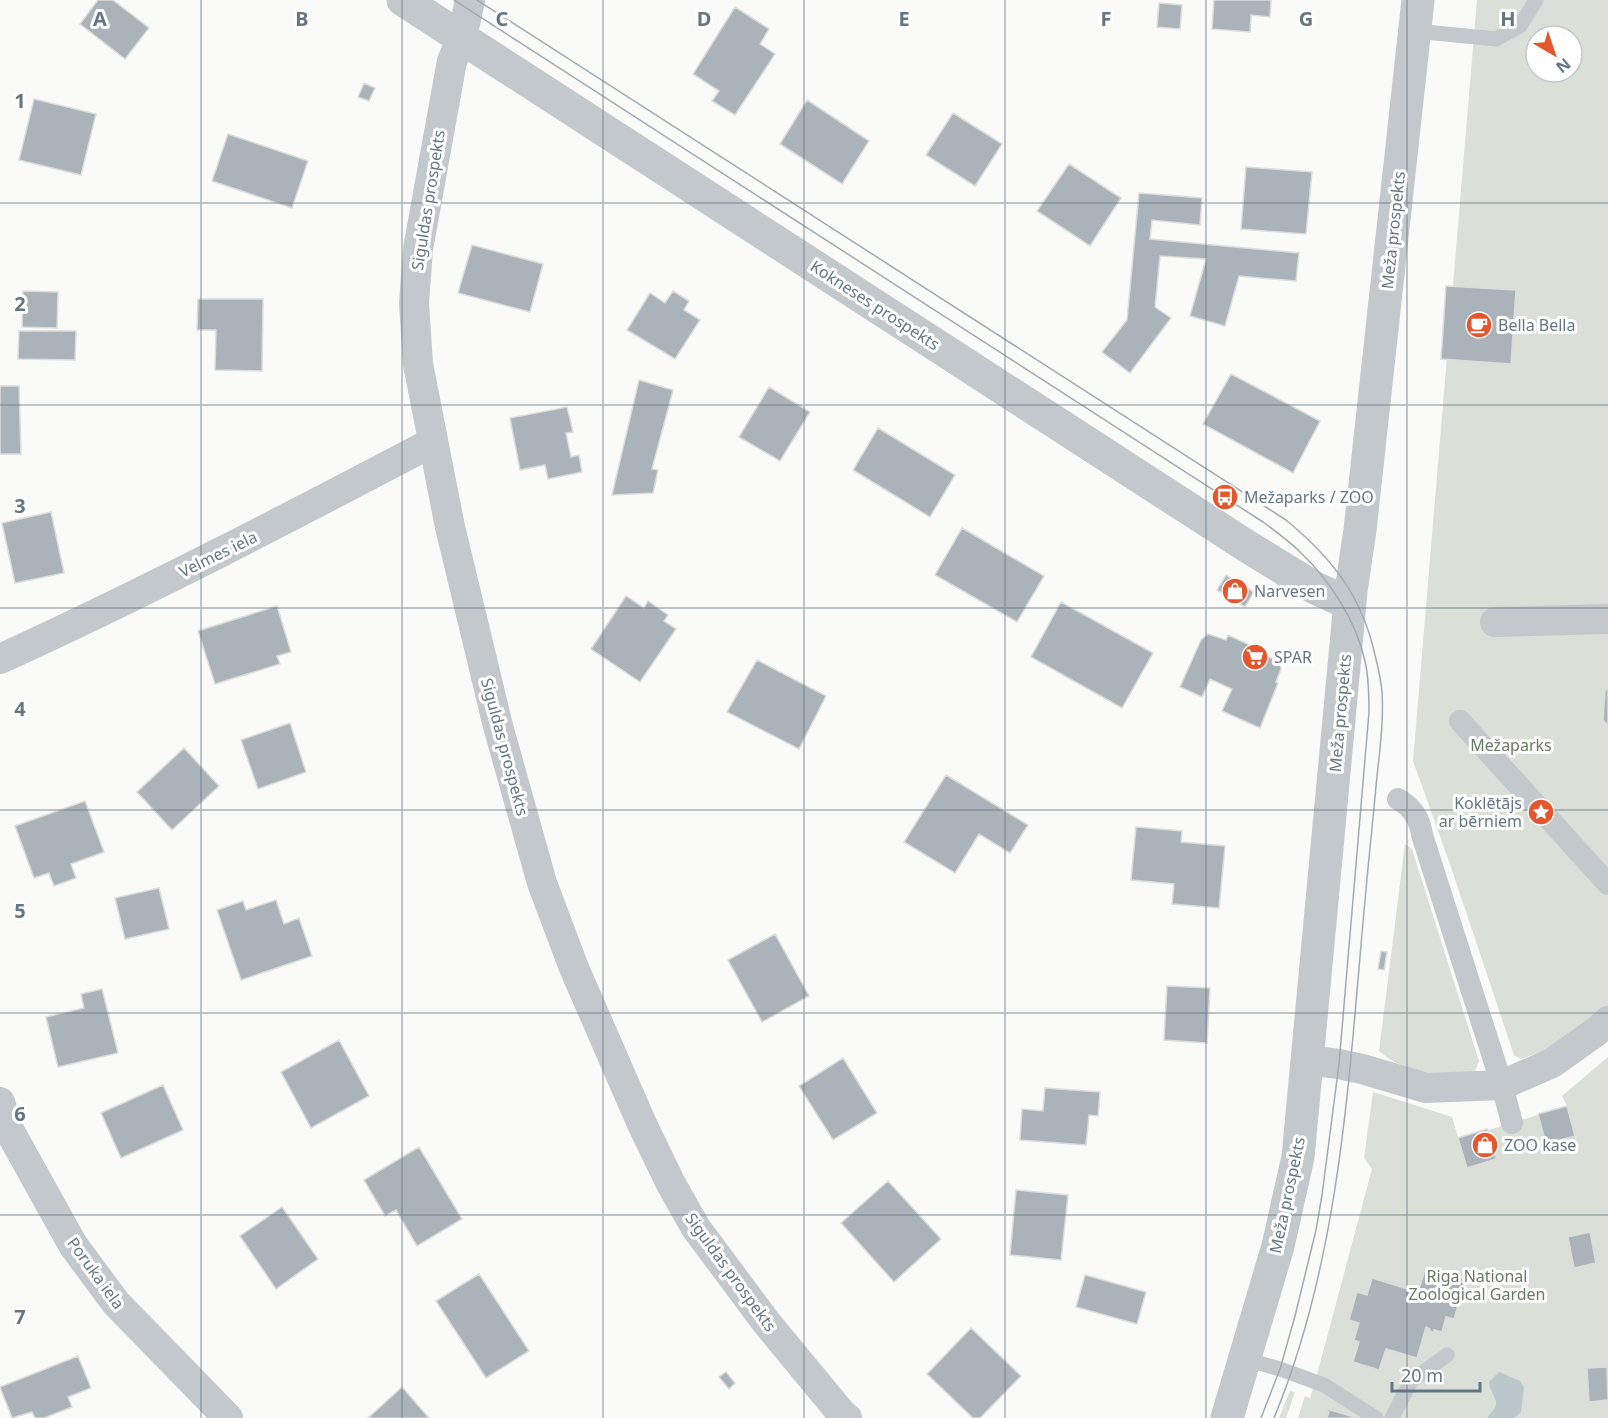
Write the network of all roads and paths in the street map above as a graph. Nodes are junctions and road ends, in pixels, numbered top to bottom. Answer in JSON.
{"nodes":[{"id":1,"x":403,"y":0,"type":"edge"},
{"id":2,"x":470,"y":0,"type":"edge"},
{"id":3,"x":1536,"y":0,"type":"edge"},
{"id":4,"x":1417,"y":15,"type":"edge"},
{"id":5,"x":462,"y":38,"type":"junction"},
{"id":6,"x":433,"y":442,"type":"junction"},
{"id":7,"x":1350,"y":604,"type":"junction"},
{"id":8,"x":1608,"y":619,"type":"edge"},
{"id":9,"x":1495,"y":622,"type":"dead end"},
{"id":10,"x":0,"y":658,"type":"edge"},
{"id":11,"x":1460,"y":721,"type":"dead end"},
{"id":12,"x":1398,"y":799,"type":"dead end"},
{"id":13,"x":1608,"y":884,"type":"edge"},
{"id":14,"x":1608,"y":1021,"type":"edge"},
{"id":15,"x":1307,"y":1060,"type":"junction"},
{"id":16,"x":1502,"y":1085,"type":"junction"},
{"id":17,"x":0,"y":1102,"type":"edge"},
{"id":18,"x":1512,"y":1123,"type":"dead end"},
{"id":19,"x":1447,"y":1355,"type":"dead end"},
{"id":20,"x":1245,"y":1359,"type":"junction"},
{"id":21,"x":842,"y":1416,"type":"edge"},
{"id":22,"x":228,"y":1418,"type":"edge"},
{"id":23,"x":1227,"y":1418,"type":"edge"},
{"id":24,"x":1376,"y":1418,"type":"edge"},
{"id":25,"x":1392,"y":1418,"type":"edge"}],
"edges":[{"from":1,"to":5,"type":"street","name":"Kokneses prospekts"},
{"from":2,"to":5,"type":"street","name":"Siguldas prospekts"},
{"from":3,"to":4,"type":"lane"},
{"from":4,"to":7,"type":"street","name":"Meža prospekts"},
{"from":5,"to":6,"type":"street","name":"Siguldas prospekts"},
{"from":5,"to":7,"type":"street","name":"Kokneses prospekts"},
{"from":6,"to":10,"type":"street","name":"Velmes iela"},
{"from":6,"to":21,"type":"street","name":"Siguldas prospekts"},
{"from":7,"to":15,"type":"street","name":"Meža prospekts"},
{"from":8,"to":9,"type":"street"},
{"from":11,"to":13,"type":"street"},
{"from":12,"to":16,"type":"street"},
{"from":14,"to":16,"type":"street"},
{"from":15,"to":16,"type":"street"},
{"from":15,"to":20,"type":"street","name":"Meža prospekts"},
{"from":16,"to":18,"type":"street"},
{"from":17,"to":22,"type":"street","name":"Poruka iela"},
{"from":19,"to":25,"type":"lane"},
{"from":20,"to":23,"type":"street","name":"Meža prospekts"},
{"from":20,"to":24,"type":"lane"}]}
